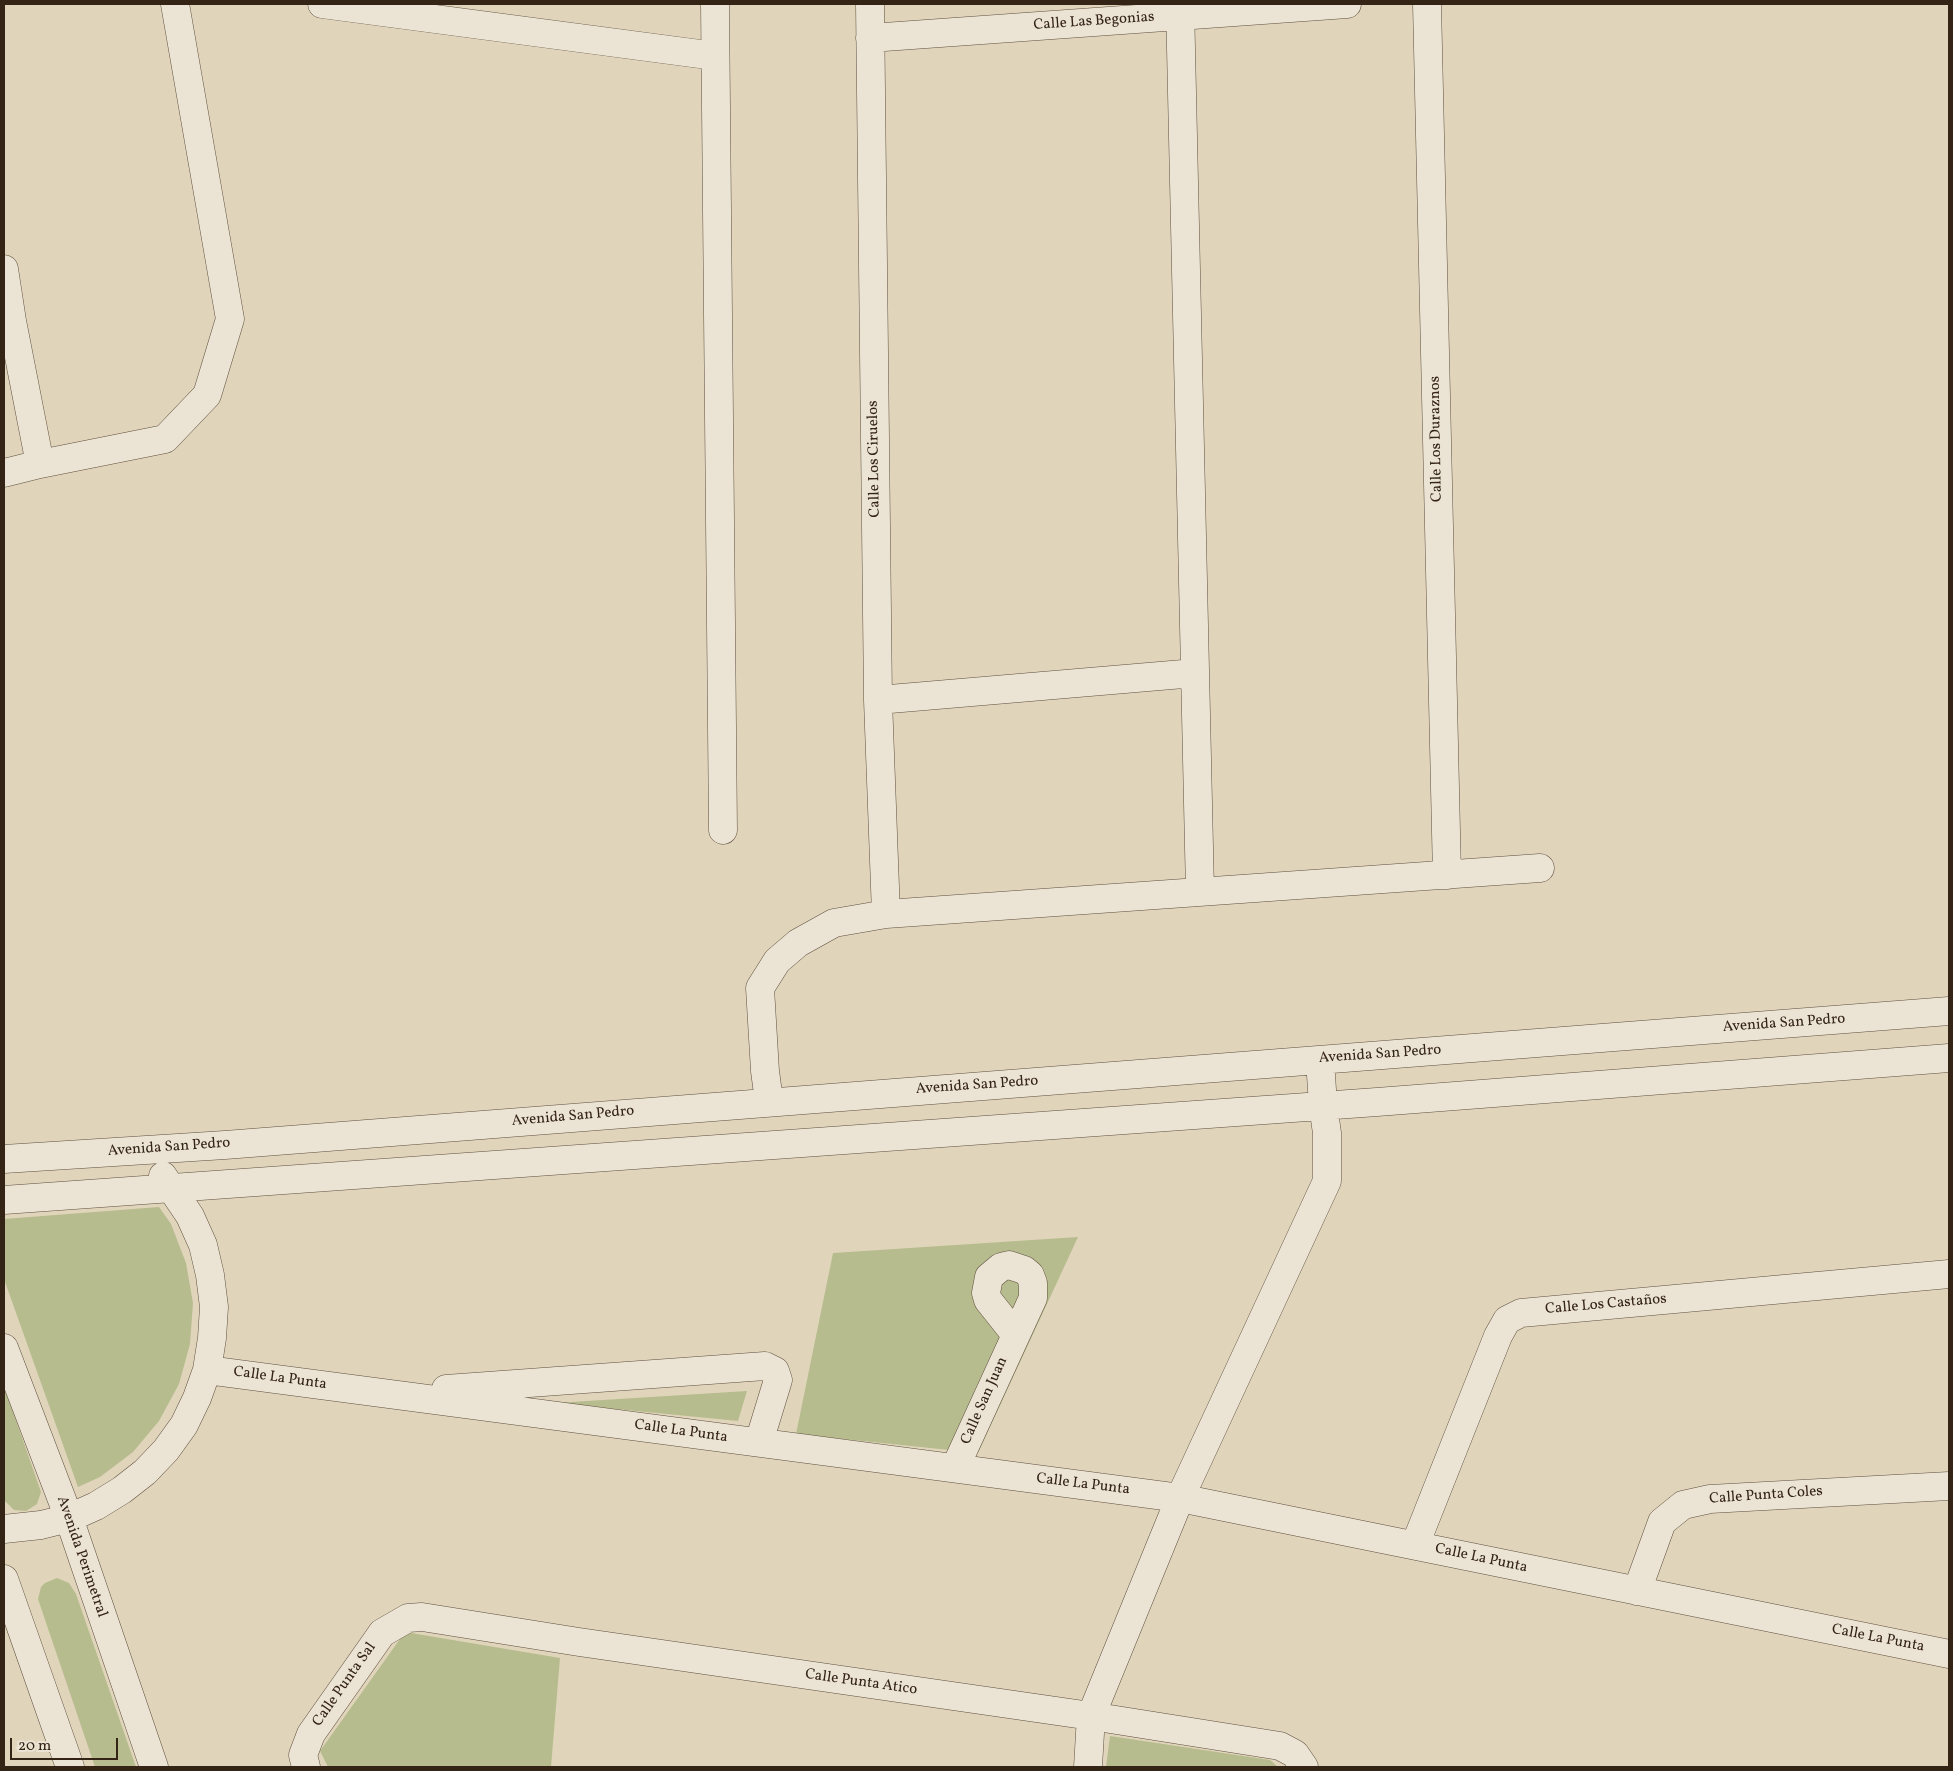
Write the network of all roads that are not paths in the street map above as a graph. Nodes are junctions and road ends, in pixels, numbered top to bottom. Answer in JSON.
{"nodes":[{"id":1,"x":175,"y":4,"type":"edge"},
{"id":2,"x":322,"y":4,"type":"edge"},
{"id":3,"x":715,"y":4,"type":"edge"},
{"id":4,"x":870,"y":4,"type":"edge"},
{"id":5,"x":1347,"y":4,"type":"edge"},
{"id":6,"x":1427,"y":4,"type":"edge"},
{"id":7,"x":1180,"y":10,"type":"edge"},
{"id":8,"x":870,"y":38,"type":"junction"},
{"id":9,"x":715,"y":56,"type":"junction"},
{"id":10,"x":4,"y":269,"type":"edge"},
{"id":11,"x":40,"y":464,"type":"junction"},
{"id":12,"x":4,"y":473,"type":"edge"},
{"id":13,"x":1195,"y":673,"type":"junction"},
{"id":14,"x":878,"y":700,"type":"junction"},
{"id":15,"x":723,"y":830,"type":"dead end"},
{"id":16,"x":1540,"y":868,"type":"dead end"},
{"id":17,"x":1447,"y":875,"type":"junction"},
{"id":18,"x":1200,"y":892,"type":"junction"},
{"id":19,"x":886,"y":914,"type":"junction"},
{"id":20,"x":1949,"y":1011,"type":"edge"},
{"id":21,"x":1949,"y":1058,"type":"edge"},
{"id":22,"x":1320,"y":1060,"type":"junction"},
{"id":23,"x":769,"y":1101,"type":"junction"},
{"id":24,"x":1323,"y":1106,"type":"junction"},
{"id":25,"x":139,"y":1151,"type":"junction"},
{"id":26,"x":4,"y":1159,"type":"edge"},
{"id":27,"x":173,"y":1188,"type":"junction"},
{"id":28,"x":4,"y":1200,"type":"edge"},
{"id":29,"x":1949,"y":1274,"type":"edge"},
{"id":30,"x":1015,"y":1334,"type":"dead end"},
{"id":31,"x":4,"y":1348,"type":"edge"},
{"id":32,"x":207,"y":1370,"type":"junction"},
{"id":33,"x":389,"y":1394,"type":"junction"},
{"id":34,"x":759,"y":1442,"type":"junction"},
{"id":35,"x":954,"y":1468,"type":"junction"},
{"id":36,"x":1949,"y":1486,"type":"edge"},
{"id":37,"x":1180,"y":1498,"type":"junction"},
{"id":38,"x":68,"y":1518,"type":"junction"},
{"id":39,"x":4,"y":1529,"type":"edge"},
{"id":40,"x":1415,"y":1545,"type":"junction"},
{"id":41,"x":4,"y":1579,"type":"edge"},
{"id":42,"x":1637,"y":1591,"type":"junction"},
{"id":43,"x":408,"y":1618,"type":"joint"},
{"id":44,"x":1949,"y":1654,"type":"edge"},
{"id":45,"x":1091,"y":1716,"type":"junction"},
{"id":46,"x":70,"y":1767,"type":"edge"},
{"id":47,"x":154,"y":1767,"type":"edge"},
{"id":48,"x":306,"y":1767,"type":"edge"},
{"id":49,"x":1088,"y":1767,"type":"edge"},
{"id":50,"x":1304,"y":1767,"type":"edge"}],
"edges":[{"from":1,"to":11,"type":"street"},
{"from":2,"to":9,"type":"street"},
{"from":3,"to":9,"type":"street"},
{"from":4,"to":8,"type":"street","name":"Calle Los Ciruelos"},
{"from":5,"to":7,"type":"street","name":"Calle Las Begonias"},
{"from":6,"to":17,"type":"street","name":"Calle Los Duraznos"},
{"from":7,"to":8,"type":"street","name":"Calle Las Begonias"},
{"from":7,"to":13,"type":"street"},
{"from":8,"to":14,"type":"street","name":"Calle Los Ciruelos"},
{"from":9,"to":15,"type":"street"},
{"from":10,"to":11,"type":"street"},
{"from":11,"to":12,"type":"street"},
{"from":13,"to":14,"type":"street"},
{"from":13,"to":18,"type":"street"},
{"from":14,"to":19,"type":"street","name":"Calle Los Ciruelos"},
{"from":16,"to":17,"type":"street"},
{"from":17,"to":18,"type":"street"},
{"from":18,"to":19,"type":"street"},
{"from":19,"to":23,"type":"street"},
{"from":20,"to":22,"type":"street","name":"Avenida San Pedro"},
{"from":21,"to":24,"type":"street"},
{"from":22,"to":23,"type":"street","name":"Avenida San Pedro"},
{"from":22,"to":24,"type":"street"},
{"from":23,"to":25,"type":"street","name":"Avenida San Pedro"},
{"from":24,"to":27,"type":"street"},
{"from":24,"to":37,"type":"street"},
{"from":25,"to":26,"type":"street","name":"Avenida San Pedro"},
{"from":25,"to":27,"type":"street"},
{"from":27,"to":28,"type":"street"},
{"from":27,"to":32,"type":"street"},
{"from":29,"to":40,"type":"street","name":"Calle Los Castaños"},
{"from":30,"to":35,"type":"street","name":"Calle San Juan"},
{"from":31,"to":38,"type":"street","name":"Avenida Perimetral"},
{"from":32,"to":33,"type":"street","name":"Calle La Punta"},
{"from":32,"to":38,"type":"street"},
{"from":33,"to":34,"type":"street","name":"Calle La Punta"},
{"from":33,"to":34,"type":"street"},
{"from":34,"to":35,"type":"street","name":"Calle La Punta"},
{"from":35,"to":37,"type":"street","name":"Calle La Punta"},
{"from":36,"to":42,"type":"street","name":"Calle Punta Coles"},
{"from":37,"to":40,"type":"street","name":"Calle La Punta"},
{"from":37,"to":45,"type":"street"},
{"from":38,"to":39,"type":"street"},
{"from":38,"to":47,"type":"street","name":"Avenida Perimetral"},
{"from":40,"to":42,"type":"street","name":"Calle La Punta"},
{"from":41,"to":46,"type":"street"},
{"from":42,"to":44,"type":"street","name":"Calle La Punta"},
{"from":43,"to":45,"type":"street","name":"Calle Punta Atico"},
{"from":43,"to":48,"type":"street","name":"Calle Punta Sal"},
{"from":45,"to":49,"type":"street"},
{"from":45,"to":50,"type":"street","name":"Calle Punta Atico"}]}
